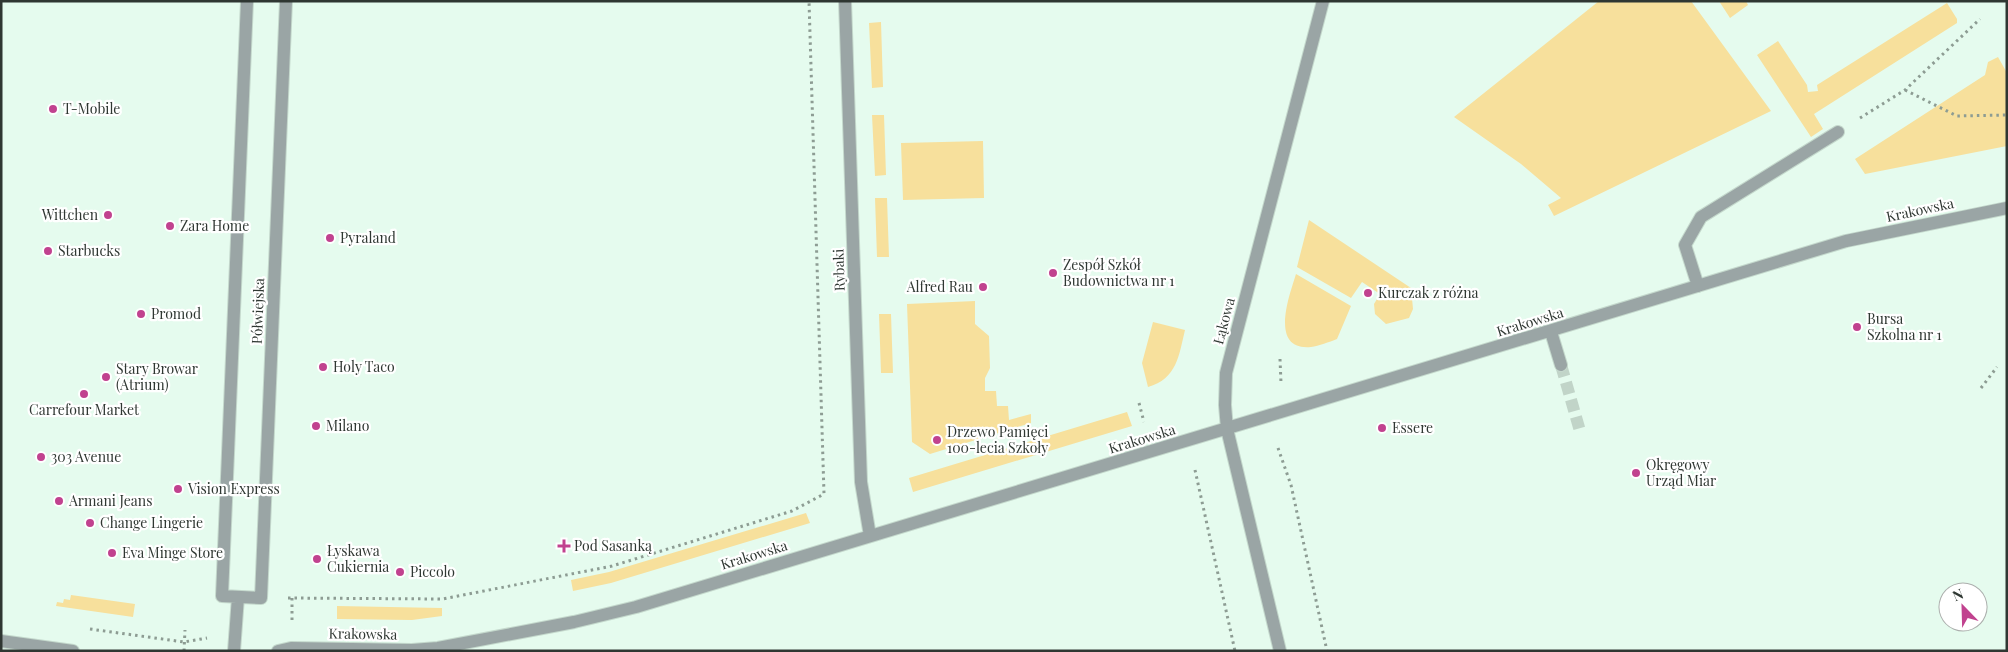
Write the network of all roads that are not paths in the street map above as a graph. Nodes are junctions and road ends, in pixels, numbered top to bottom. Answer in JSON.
{"nodes":[{"id":1,"x":247,"y":1,"type":"edge"},
{"id":2,"x":286,"y":1,"type":"edge"},
{"id":3,"x":845,"y":1,"type":"edge"},
{"id":4,"x":1323,"y":1,"type":"edge"},
{"id":5,"x":1838,"y":132,"type":"road end"},
{"id":6,"x":2007,"y":208,"type":"edge"},
{"id":7,"x":1698,"y":286,"type":"junction"},
{"id":8,"x":1551,"y":332,"type":"junction"},
{"id":9,"x":1561,"y":365,"type":"tunnel mouth"},
{"id":10,"x":1227,"y":429,"type":"junction"},
{"id":11,"x":870,"y":536,"type":"junction"},
{"id":12,"x":238,"y":597,"type":"junction"},
{"id":13,"x":1,"y":641,"type":"edge"},
{"id":14,"x":34,"y":648,"type":"edge"},
{"id":15,"x":73,"y":651,"type":"edge"},
{"id":16,"x":234,"y":651,"type":"edge"},
{"id":17,"x":278,"y":651,"type":"edge"},
{"id":18,"x":1280,"y":651,"type":"edge"}],
"edges":[{"from":1,"to":12,"type":"street","name":"Półwiejska"},
{"from":2,"to":12,"type":"street","name":"Półwiejska"},
{"from":3,"to":11,"type":"street","name":"Rybaki"},
{"from":4,"to":10,"type":"street","name":"Łąkowa"},
{"from":5,"to":7,"type":"street"},
{"from":6,"to":7,"type":"street","name":"Krakowska"},
{"from":7,"to":8,"type":"street","name":"Krakowska"},
{"from":8,"to":9,"type":"street"},
{"from":8,"to":10,"type":"street","name":"Krakowska"},
{"from":10,"to":11,"type":"street","name":"Krakowska"},
{"from":10,"to":18,"type":"street","name":"Łąkowa"},
{"from":11,"to":17,"type":"street","name":"Krakowska"},
{"from":12,"to":16,"type":"street"},
{"from":13,"to":14,"type":"street"},
{"from":14,"to":15,"type":"street"}]}
